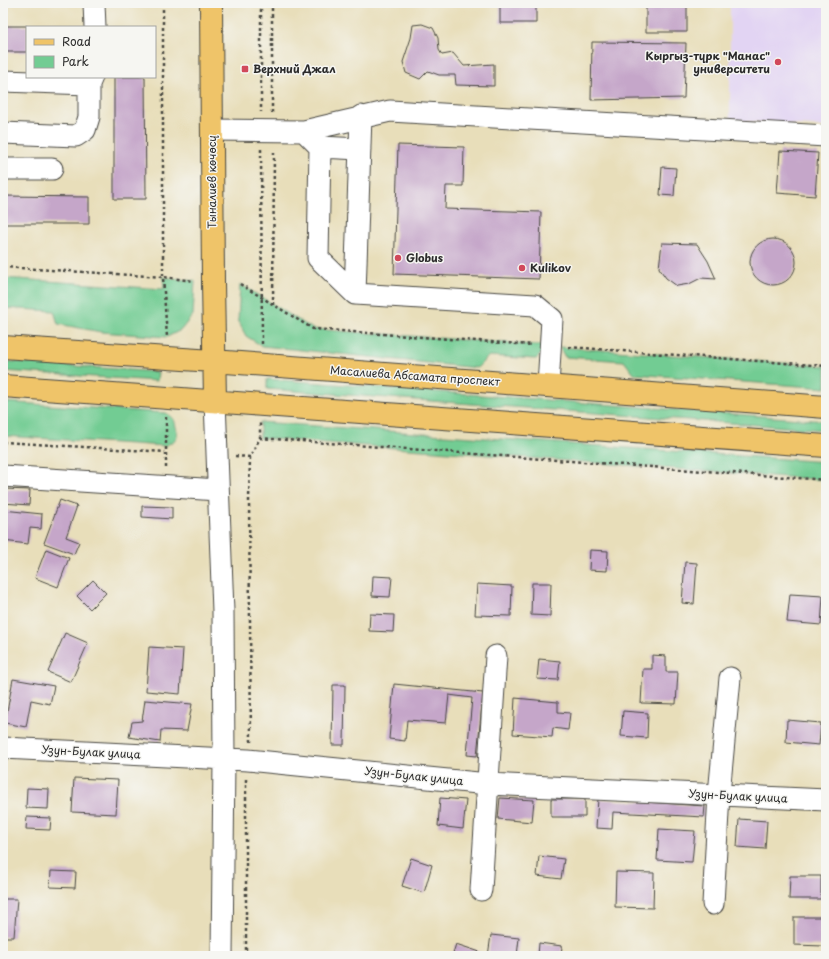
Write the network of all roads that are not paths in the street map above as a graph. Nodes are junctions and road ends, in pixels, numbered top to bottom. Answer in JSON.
{"nodes":[{"id":1,"x":94,"y":3,"type":"edge"},
{"id":2,"x":211,"y":3,"type":"edge"},
{"id":3,"x":95,"y":26,"type":"edge"},
{"id":4,"x":90,"y":80,"type":"edge"},
{"id":5,"x":3,"y":81,"type":"edge"},
{"id":6,"x":361,"y":116,"type":"junction"},
{"id":7,"x":212,"y":130,"type":"junction"},
{"id":8,"x":304,"y":131,"type":"junction"},
{"id":9,"x":3,"y":133,"type":"edge"},
{"id":10,"x":826,"y":136,"type":"edge"},
{"id":11,"x":320,"y":147,"type":"junction"},
{"id":12,"x":360,"y":149,"type":"junction"},
{"id":13,"x":3,"y":169,"type":"edge"},
{"id":14,"x":52,"y":169,"type":"dead end"},
{"id":15,"x":355,"y":294,"type":"junction"},
{"id":16,"x":3,"y":347,"type":"edge"},
{"id":17,"x":214,"y":361,"type":"junction"},
{"id":18,"x":3,"y":386,"type":"edge"},
{"id":19,"x":548,"y":386,"type":"junction"},
{"id":20,"x":215,"y":401,"type":"junction"},
{"id":21,"x":826,"y":407,"type":"edge"},
{"id":22,"x":826,"y":446,"type":"edge"},
{"id":23,"x":3,"y":476,"type":"edge"},
{"id":24,"x":218,"y":490,"type":"junction"},
{"id":25,"x":496,"y":656,"type":"dead end"},
{"id":26,"x":730,"y":678,"type":"dead end"},
{"id":27,"x":3,"y":748,"type":"edge"},
{"id":28,"x":224,"y":760,"type":"junction"},
{"id":29,"x":488,"y":784,"type":"junction"},
{"id":30,"x":719,"y":794,"type":"junction"},
{"id":31,"x":826,"y":800,"type":"edge"},
{"id":32,"x":481,"y":890,"type":"dead end"},
{"id":33,"x":713,"y":904,"type":"dead end"},
{"id":34,"x":222,"y":956,"type":"edge"}],
"edges":[{"from":1,"to":3,"type":"street"},
{"from":2,"to":7,"type":"main road","name":"Тыналиев көчөсү"},
{"from":4,"to":5,"type":"street"},
{"from":4,"to":9,"type":"street"},
{"from":6,"to":8,"type":"street"},
{"from":6,"to":10,"type":"street"},
{"from":6,"to":12,"type":"street"},
{"from":7,"to":8,"type":"street"},
{"from":7,"to":17,"type":"main road","name":"Тыналиев көчөсү"},
{"from":8,"to":11,"type":"street"},
{"from":11,"to":12,"type":"street"},
{"from":11,"to":15,"type":"street"},
{"from":12,"to":15,"type":"street"},
{"from":13,"to":14,"type":"street"},
{"from":15,"to":19,"type":"street"},
{"from":16,"to":17,"type":"main road","name":"Масалиева Абсамата проспект"},
{"from":17,"to":19,"type":"main road","name":"Масалиева Абсамата проспект"},
{"from":17,"to":20,"type":"main road","name":"Тыналиев көчөсү"},
{"from":18,"to":20,"type":"main road"},
{"from":19,"to":21,"type":"main road","name":"Масалиева Абсамата проспект"},
{"from":20,"to":22,"type":"main road"},
{"from":20,"to":24,"type":"street"},
{"from":23,"to":24,"type":"street"},
{"from":24,"to":28,"type":"street"},
{"from":25,"to":29,"type":"street"},
{"from":26,"to":30,"type":"street"},
{"from":27,"to":28,"type":"street","name":"Узун-Булак улица"},
{"from":28,"to":29,"type":"street","name":"Узун-Булак улица"},
{"from":28,"to":34,"type":"street"},
{"from":29,"to":30,"type":"street","name":"Узун-Булак улица"},
{"from":29,"to":32,"type":"street"},
{"from":30,"to":31,"type":"street","name":"Узун-Булак улица"},
{"from":30,"to":33,"type":"street"}]}
